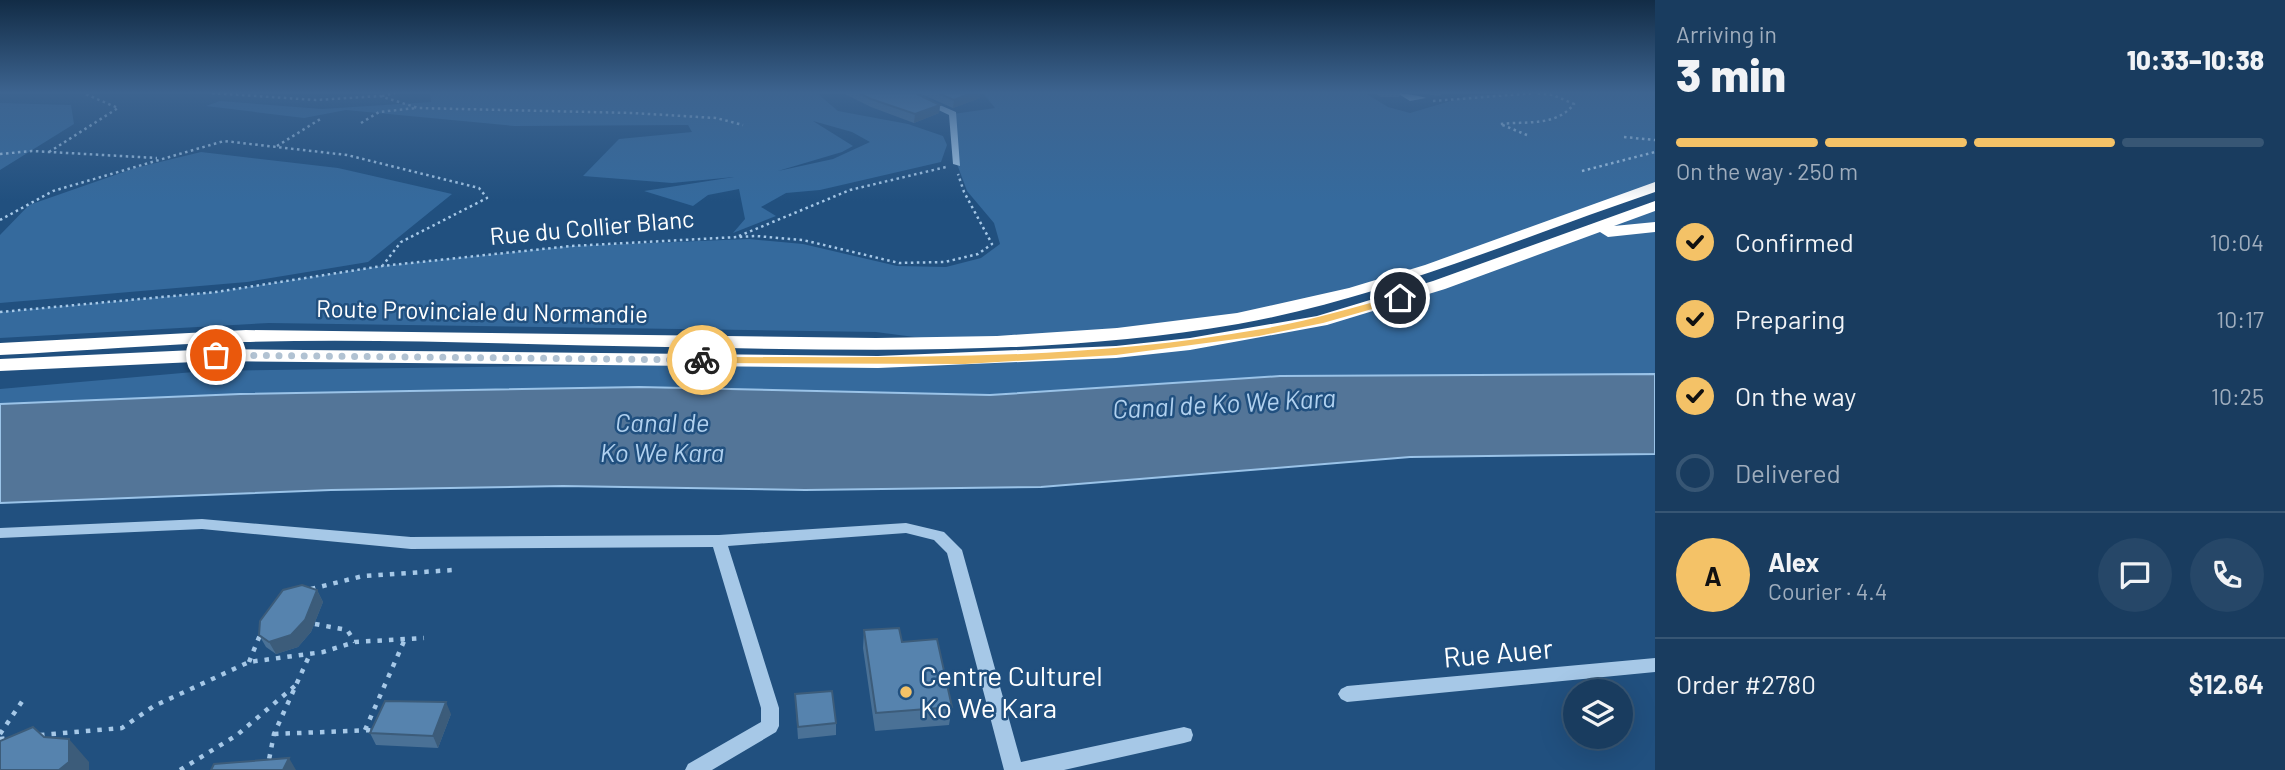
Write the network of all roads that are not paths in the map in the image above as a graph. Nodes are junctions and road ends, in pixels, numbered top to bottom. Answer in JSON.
{"nodes":[{"id":1,"x":954,"y":129,"type":"edge"},
{"id":2,"x":957,"y":164,"type":"road end"},
{"id":3,"x":1655,"y":187,"type":"edge"},
{"id":4,"x":1655,"y":206,"type":"edge"},
{"id":5,"x":1655,"y":227,"type":"edge"},
{"id":6,"x":1578,"y":236,"type":"junction"},
{"id":7,"x":0,"y":349,"type":"edge"},
{"id":8,"x":0,"y":365,"type":"edge"},
{"id":9,"x":0,"y":533,"type":"edge"},
{"id":10,"x":719,"y":541,"type":"junction"},
{"id":11,"x":1655,"y":665,"type":"edge"},
{"id":12,"x":1347,"y":694,"type":"dead end"},
{"id":13,"x":1184,"y":735,"type":"dead end"},
{"id":14,"x":695,"y":770,"type":"edge"},
{"id":15,"x":1014,"y":770,"type":"edge"},
{"id":16,"x":1024,"y":770,"type":"edge"}],
"edges":[{"from":1,"to":2,"type":"street"},
{"from":3,"to":7,"type":"highway","name":"Route Provinciale du Normandie"},
{"from":4,"to":6,"type":"highway","name":"Route Provinciale du Normandie"},
{"from":5,"to":6,"type":"highway"},
{"from":6,"to":8,"type":"highway","name":"Route Provinciale du Normandie"},
{"from":9,"to":10,"type":"street"},
{"from":10,"to":14,"type":"street"},
{"from":10,"to":15,"type":"street"},
{"from":11,"to":12,"type":"street","name":"Rue Auer"},
{"from":13,"to":16,"type":"street"}]}
